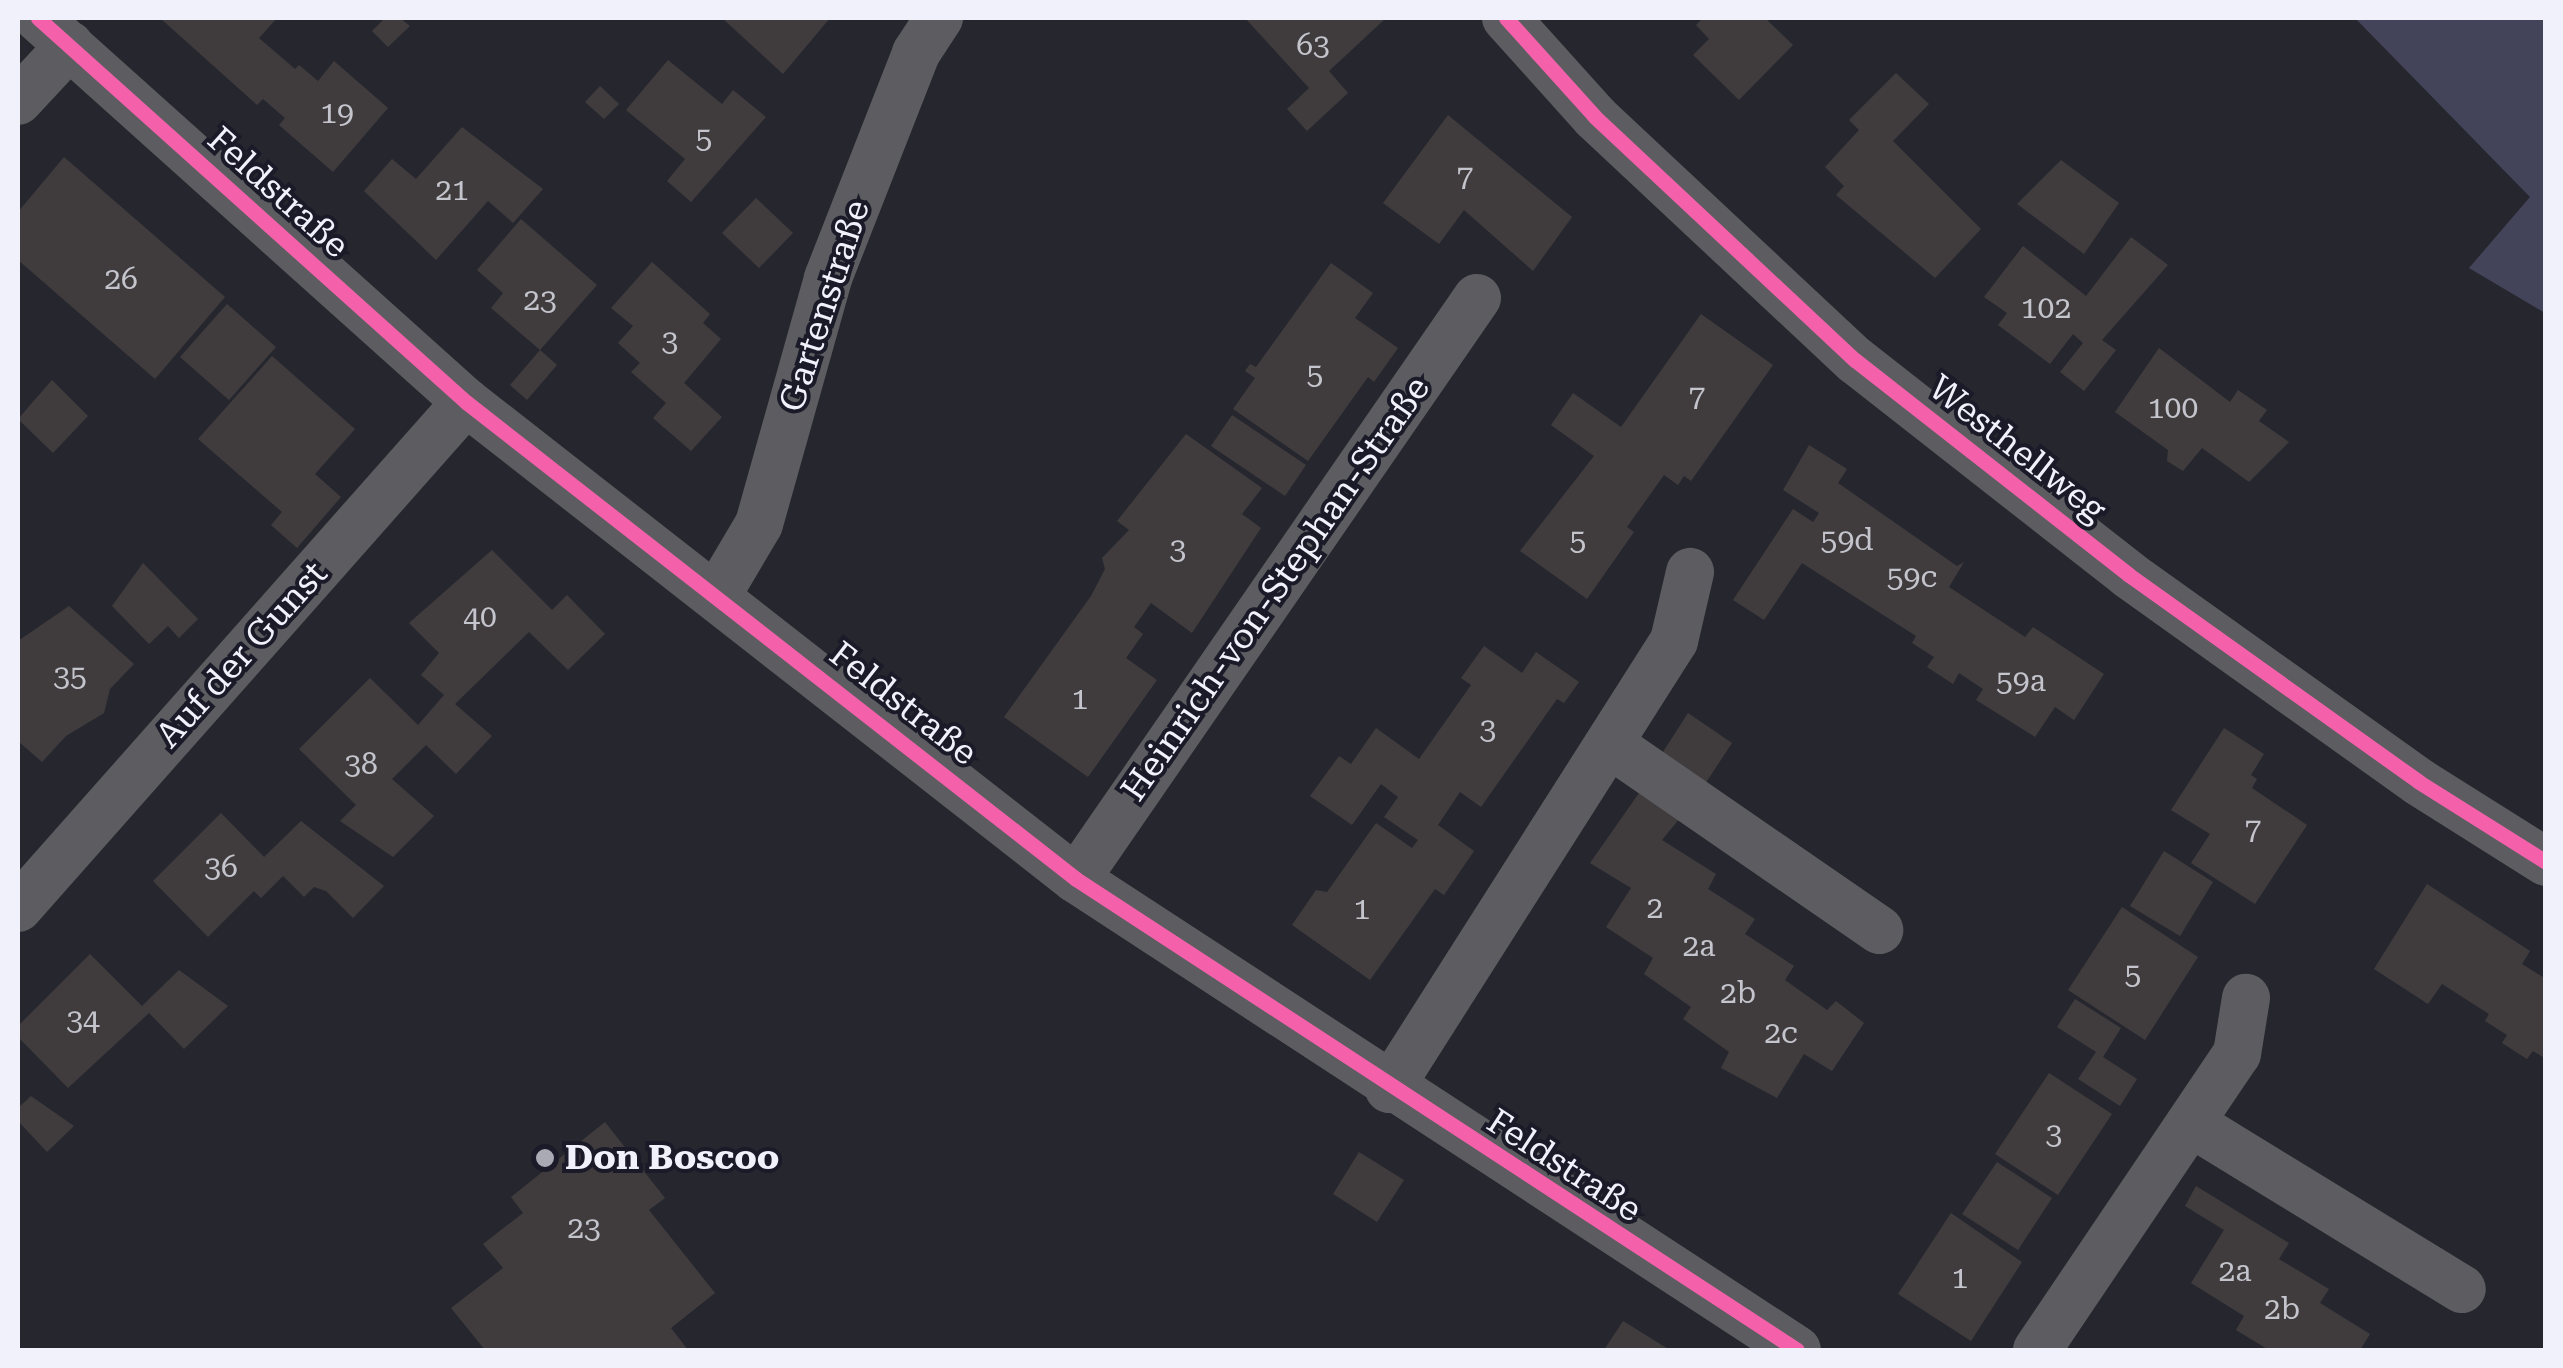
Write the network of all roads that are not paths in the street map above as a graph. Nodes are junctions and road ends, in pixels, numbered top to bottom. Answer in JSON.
{"nodes":[{"id":1,"x":939,"y":18,"type":"edge"},
{"id":2,"x":1506,"y":18,"type":"edge"},
{"id":3,"x":54,"y":31,"type":"edge"},
{"id":4,"x":22,"y":89,"type":"edge"},
{"id":5,"x":1477,"y":298,"type":"dead end"},
{"id":6,"x":466,"y":402,"type":"junction"},
{"id":7,"x":1690,"y":572,"type":"dead end"},
{"id":8,"x":717,"y":595,"type":"junction"},
{"id":9,"x":1611,"y":745,"type":"junction"},
{"id":10,"x":2546,"y":862,"type":"edge"},
{"id":11,"x":1076,"y":879,"type":"junction"},
{"id":12,"x":18,"y":908,"type":"edge"},
{"id":13,"x":1879,"y":930,"type":"dead end"},
{"id":14,"x":2246,"y":998,"type":"dead end"},
{"id":15,"x":1389,"y":1089,"type":"junction"},
{"id":16,"x":2194,"y":1125,"type":"junction"},
{"id":17,"x":2462,"y":1289,"type":"dead end"},
{"id":18,"x":1797,"y":1350,"type":"edge"},
{"id":19,"x":2036,"y":1350,"type":"edge"}],
"edges":[{"from":1,"to":8,"type":"street","name":"Gartenstraße"},
{"from":2,"to":10,"type":"street","name":"Westhellweg"},
{"from":3,"to":4,"type":"street","name":"Feldstraße"},
{"from":3,"to":6,"type":"street","name":"Feldstraße"},
{"from":5,"to":11,"type":"street","name":"Heinrich-von-Stephan-Straße"},
{"from":6,"to":8,"type":"street","name":"Feldstraße"},
{"from":6,"to":12,"type":"street","name":"Auf der Gunst"},
{"from":7,"to":9,"type":"street"},
{"from":8,"to":11,"type":"street","name":"Feldstraße"},
{"from":9,"to":13,"type":"street"},
{"from":9,"to":15,"type":"street"},
{"from":11,"to":15,"type":"street","name":"Feldstraße"},
{"from":14,"to":16,"type":"street"},
{"from":15,"to":18,"type":"street","name":"Feldstraße"},
{"from":16,"to":17,"type":"street"},
{"from":16,"to":19,"type":"street"}]}
